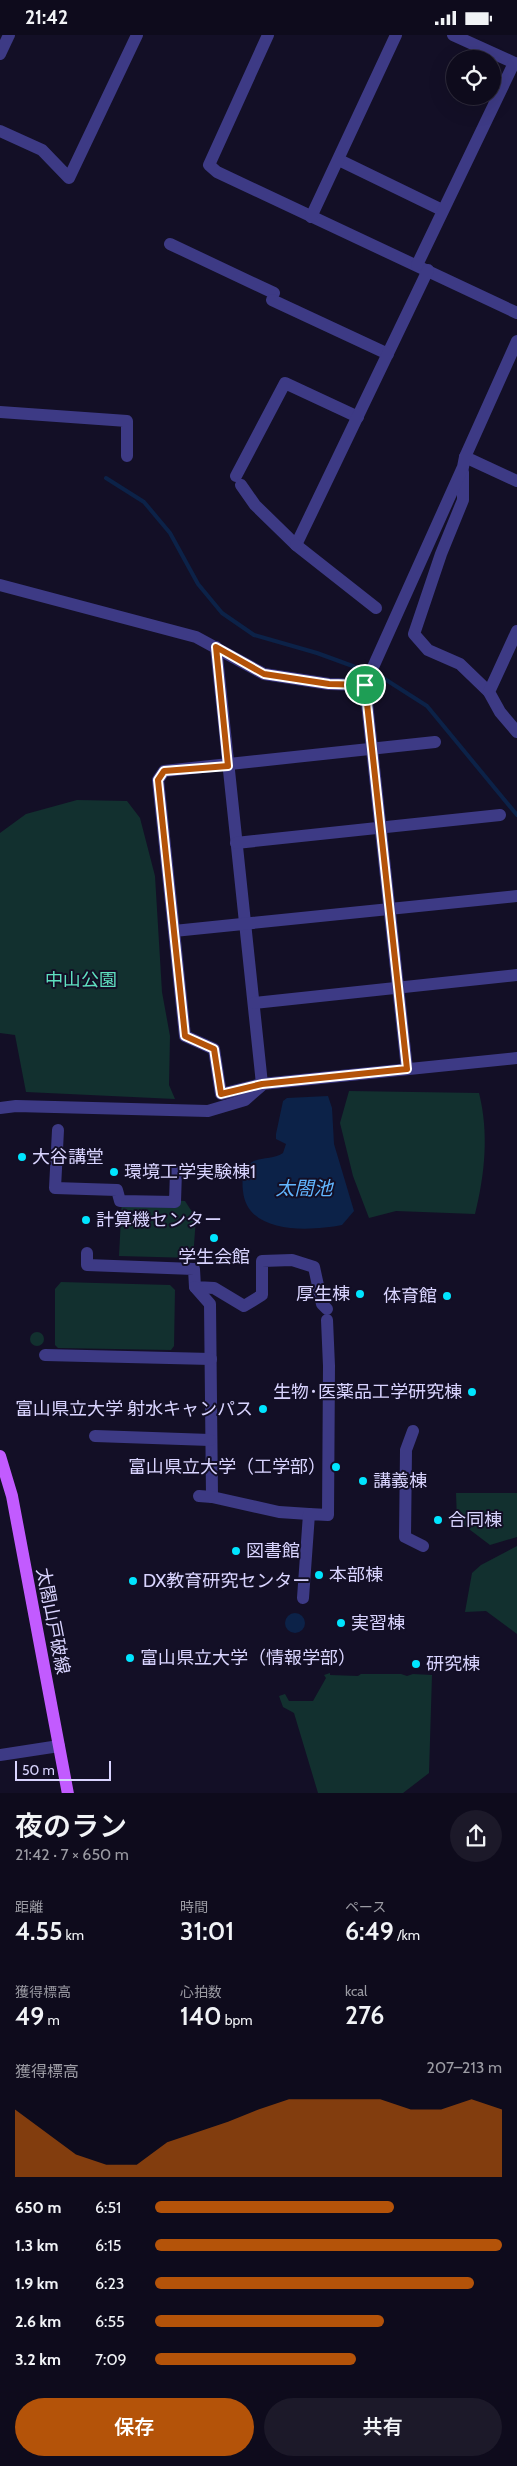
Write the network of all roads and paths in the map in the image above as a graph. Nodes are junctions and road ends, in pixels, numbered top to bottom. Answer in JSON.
{"nodes":[{"id":1,"x":9,"y":35,"type":"edge"},
{"id":2,"x":137,"y":35,"type":"edge"},
{"id":3,"x":268,"y":35,"type":"edge"},
{"id":4,"x":396,"y":35,"type":"edge"},
{"id":5,"x":453,"y":35,"type":"edge"},
{"id":6,"x":0,"y":54,"type":"edge"},
{"id":7,"x":515,"y":64,"type":"edge"},
{"id":8,"x":0,"y":131,"type":"edge"},
{"id":9,"x":339,"y":160,"type":"junction"},
{"id":10,"x":442,"y":210,"type":"junction"},
{"id":11,"x":311,"y":217,"type":"junction"},
{"id":12,"x":170,"y":244,"type":"dead end"},
{"id":13,"x":423,"y":268,"type":"junction"},
{"id":14,"x":517,"y":313,"type":"edge"},
{"id":15,"x":517,"y":341,"type":"edge"},
{"id":16,"x":388,"y":354,"type":"junction"},
{"id":17,"x":0,"y":412,"type":"edge"},
{"id":18,"x":358,"y":417,"type":"junction"},
{"id":19,"x":127,"y":456,"type":"dead end"},
{"id":20,"x":464,"y":462,"type":"junction"},
{"id":21,"x":517,"y":481,"type":"edge"},
{"id":22,"x":296,"y":545,"type":"junction"},
{"id":23,"x":0,"y":585,"type":"edge"},
{"id":24,"x":376,"y":609,"type":"dead end"},
{"id":25,"x":517,"y":631,"type":"edge"},
{"id":26,"x":216,"y":647,"type":"junction"},
{"id":27,"x":368,"y":676,"type":"junction"},
{"id":28,"x":489,"y":692,"type":"junction"},
{"id":29,"x":517,"y":732,"type":"edge"},
{"id":30,"x":435,"y":742,"type":"dead end"},
{"id":31,"x":372,"y":749,"type":"junction"},
{"id":32,"x":228,"y":766,"type":"junction"},
{"id":33,"x":500,"y":815,"type":"dead end"},
{"id":34,"x":380,"y":829,"type":"junction"},
{"id":35,"x":236,"y":843,"type":"junction"},
{"id":36,"x":517,"y":896,"type":"edge"},
{"id":37,"x":388,"y":908,"type":"junction"},
{"id":38,"x":245,"y":923,"type":"junction"},
{"id":39,"x":174,"y":931,"type":"junction"},
{"id":40,"x":517,"y":975,"type":"edge"},
{"id":41,"x":398,"y":987,"type":"junction"},
{"id":42,"x":254,"y":1003,"type":"junction"},
{"id":43,"x":517,"y":1058,"type":"edge"},
{"id":44,"x":407,"y":1069,"type":"junction"},
{"id":45,"x":262,"y":1084,"type":"junction"},
{"id":46,"x":0,"y":1108,"type":"edge"},
{"id":47,"x":58,"y":1130,"type":"dead end"},
{"id":48,"x":176,"y":1171,"type":"dead end"},
{"id":49,"x":87,"y":1253,"type":"dead end"},
{"id":50,"x":195,"y":1287,"type":"junction"},
{"id":51,"x":45,"y":1355,"type":"dead end"},
{"id":52,"x":211,"y":1359,"type":"junction"},
{"id":53,"x":413,"y":1431,"type":"dead end"},
{"id":54,"x":95,"y":1436,"type":"dead end"},
{"id":55,"x":210,"y":1440,"type":"junction"},
{"id":56,"x":0,"y":1456,"type":"edge"},
{"id":57,"x":309,"y":1514,"type":"junction"},
{"id":58,"x":423,"y":1546,"type":"dead end"},
{"id":59,"x":303,"y":1597,"type":"dead end"},
{"id":60,"x":59,"y":1746,"type":"junction"},
{"id":61,"x":0,"y":1755,"type":"edge"},
{"id":62,"x":68,"y":1793,"type":"edge"}],
"edges":[{"from":1,"to":6,"type":"street"},
{"from":2,"to":8,"type":"street"},
{"from":3,"to":11,"type":"street"},
{"from":4,"to":9,"type":"street"},
{"from":5,"to":7,"type":"street"},
{"from":7,"to":10,"type":"street"},
{"from":9,"to":10,"type":"street"},
{"from":9,"to":11,"type":"street"},
{"from":10,"to":13,"type":"street"},
{"from":11,"to":13,"type":"street"},
{"from":12,"to":16,"type":"street"},
{"from":13,"to":14,"type":"street"},
{"from":13,"to":16,"type":"street"},
{"from":15,"to":20,"type":"street"},
{"from":16,"to":18,"type":"street"},
{"from":17,"to":19,"type":"street"},
{"from":18,"to":22,"type":"street"},
{"from":18,"to":22,"type":"street"},
{"from":20,"to":21,"type":"street"},
{"from":20,"to":27,"type":"street"},
{"from":20,"to":28,"type":"street"},
{"from":22,"to":24,"type":"street"},
{"from":23,"to":26,"type":"street"},
{"from":25,"to":28,"type":"street"},
{"from":26,"to":27,"type":"street"},
{"from":26,"to":32,"type":"street"},
{"from":27,"to":31,"type":"street"},
{"from":28,"to":29,"type":"street"},
{"from":30,"to":31,"type":"street"},
{"from":31,"to":32,"type":"street"},
{"from":31,"to":34,"type":"street"},
{"from":32,"to":35,"type":"street"},
{"from":32,"to":39,"type":"street"},
{"from":33,"to":34,"type":"street"},
{"from":34,"to":35,"type":"street"},
{"from":34,"to":37,"type":"street"},
{"from":35,"to":38,"type":"street"},
{"from":36,"to":37,"type":"street"},
{"from":37,"to":38,"type":"street"},
{"from":37,"to":41,"type":"street"},
{"from":38,"to":39,"type":"street"},
{"from":38,"to":42,"type":"street"},
{"from":39,"to":45,"type":"street"},
{"from":40,"to":41,"type":"street"},
{"from":41,"to":42,"type":"street"},
{"from":41,"to":44,"type":"street"},
{"from":42,"to":45,"type":"street"},
{"from":43,"to":44,"type":"street"},
{"from":44,"to":45,"type":"street"},
{"from":45,"to":46,"type":"street"},
{"from":47,"to":48,"type":"street"},
{"from":49,"to":50,"type":"street"},
{"from":50,"to":52,"type":"street"},
{"from":50,"to":57,"type":"street"},
{"from":51,"to":52,"type":"street"},
{"from":52,"to":55,"type":"street"},
{"from":53,"to":58,"type":"street"},
{"from":54,"to":55,"type":"street"},
{"from":55,"to":57,"type":"street"},
{"from":56,"to":60,"type":"main road","name":"太閤山戸破線"},
{"from":57,"to":59,"type":"street"},
{"from":60,"to":61,"type":"street"},
{"from":60,"to":62,"type":"main road","name":"太閤山戸破線"}]}
